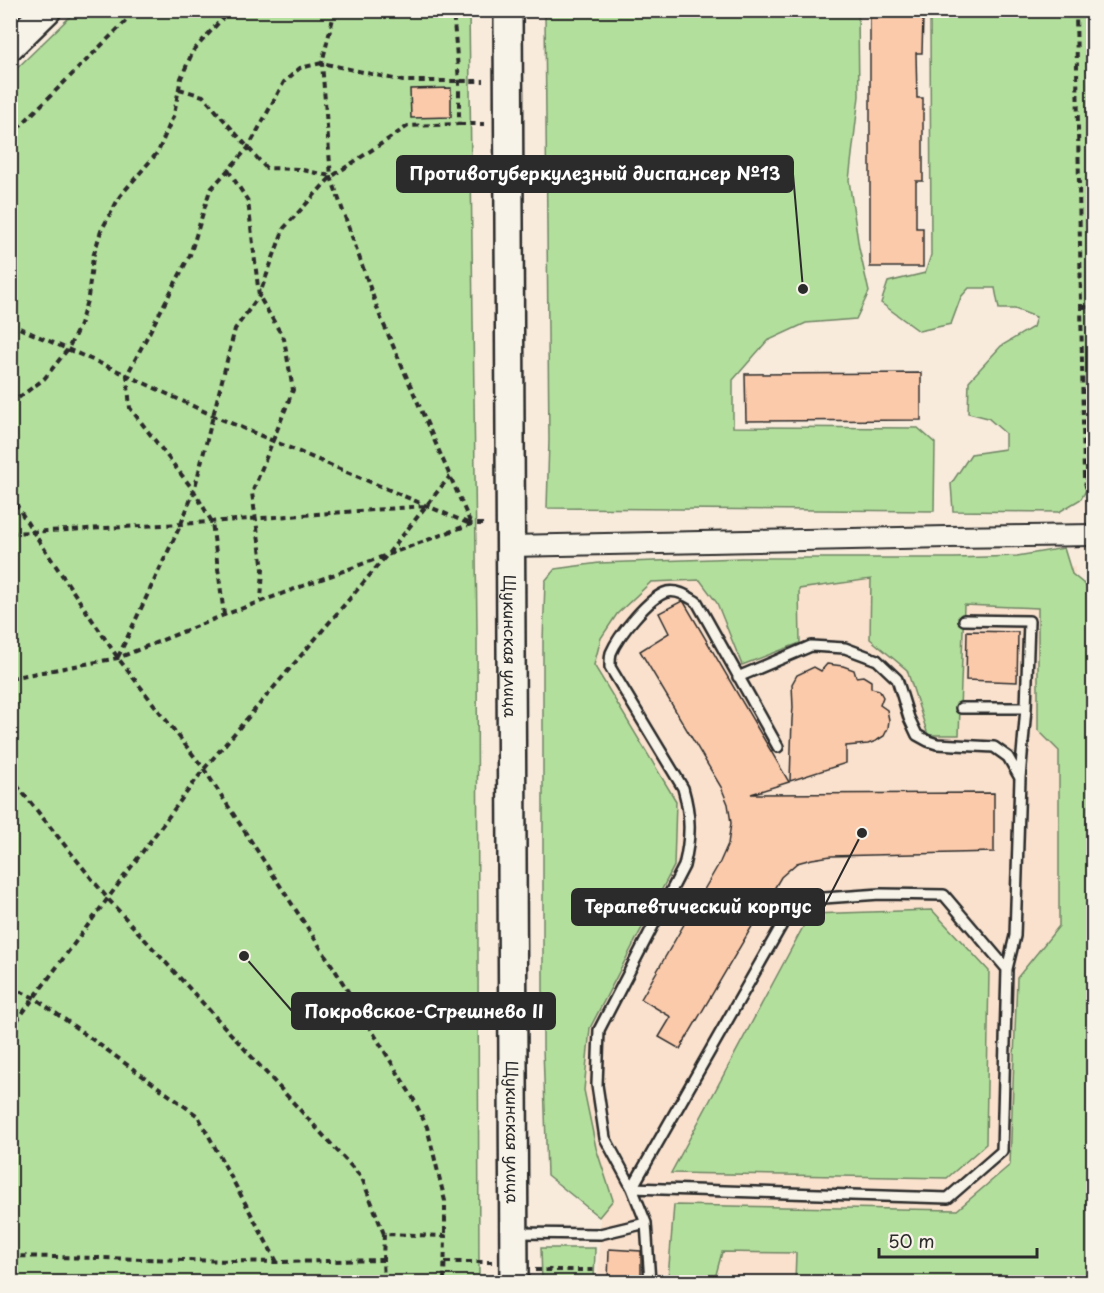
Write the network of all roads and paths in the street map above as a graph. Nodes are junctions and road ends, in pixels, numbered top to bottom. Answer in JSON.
{"nodes":[{"id":1,"x":136,"y":10,"type":"edge"},
{"id":2,"x":230,"y":10,"type":"edge"},
{"id":3,"x":335,"y":10,"type":"edge"},
{"id":4,"x":453,"y":10,"type":"edge"},
{"id":5,"x":508,"y":10,"type":"edge"},
{"id":6,"x":1076,"y":10,"type":"edge"},
{"id":7,"x":40,"y":13,"type":"edge"},
{"id":8,"x":10,"y":46,"type":"edge"},
{"id":9,"x":322,"y":63,"type":"junction"},
{"id":10,"x":459,"y":81,"type":"junction"},
{"id":11,"x":484,"y":81,"type":"dead end"},
{"id":12,"x":179,"y":89,"type":"junction"},
{"id":13,"x":459,"y":124,"type":"junction"},
{"id":14,"x":484,"y":124,"type":"dead end"},
{"id":15,"x":10,"y":136,"type":"edge"},
{"id":16,"x":249,"y":148,"type":"junction"},
{"id":17,"x":228,"y":170,"type":"junction"},
{"id":18,"x":331,"y":177,"type":"junction"},
{"id":19,"x":259,"y":296,"type":"junction"},
{"id":20,"x":1081,"y":307,"type":"junction"},
{"id":21,"x":1094,"y":307,"type":"edge"},
{"id":22,"x":10,"y":324,"type":"edge"},
{"id":23,"x":68,"y":349,"type":"junction"},
{"id":24,"x":127,"y":375,"type":"junction"},
{"id":25,"x":10,"y":404,"type":"edge"},
{"id":26,"x":214,"y":416,"type":"junction"},
{"id":27,"x":274,"y":441,"type":"junction"},
{"id":28,"x":450,"y":476,"type":"junction"},
{"id":29,"x":1084,"y":478,"type":"junction"},
{"id":30,"x":1094,"y":478,"type":"edge"},
{"id":31,"x":194,"y":491,"type":"junction"},
{"id":32,"x":10,"y":494,"type":"edge"},
{"id":33,"x":427,"y":506,"type":"junction"},
{"id":34,"x":255,"y":518,"type":"junction"},
{"id":35,"x":1094,"y":520,"type":"edge"},
{"id":36,"x":212,"y":522,"type":"junction"},
{"id":37,"x":181,"y":524,"type":"junction"},
{"id":38,"x":471,"y":524,"type":"junction"},
{"id":39,"x":33,"y":532,"type":"junction"},
{"id":40,"x":10,"y":533,"type":"edge"},
{"id":41,"x":1094,"y":536,"type":"edge"},
{"id":42,"x":510,"y":546,"type":"junction"},
{"id":43,"x":387,"y":555,"type":"junction"},
{"id":44,"x":261,"y":601,"type":"junction"},
{"id":45,"x":224,"y":615,"type":"junction"},
{"id":46,"x":964,"y":620,"type":"dead end"},
{"id":47,"x":118,"y":658,"type":"junction"},
{"id":48,"x":738,"y":677,"type":"junction"},
{"id":49,"x":10,"y":678,"type":"edge"},
{"id":50,"x":961,"y":708,"type":"dead end"},
{"id":51,"x":1026,"y":708,"type":"junction"},
{"id":52,"x":777,"y":747,"type":"dead end"},
{"id":53,"x":204,"y":770,"type":"junction"},
{"id":54,"x":10,"y":777,"type":"edge"},
{"id":55,"x":1020,"y":778,"type":"junction"},
{"id":56,"x":108,"y":899,"type":"junction"},
{"id":57,"x":1007,"y":969,"type":"junction"},
{"id":58,"x":10,"y":987,"type":"edge"},
{"id":59,"x":35,"y":998,"type":"junction"},
{"id":60,"x":10,"y":1030,"type":"edge"},
{"id":61,"x":632,"y":1188,"type":"junction"},
{"id":62,"x":646,"y":1223,"type":"junction"},
{"id":63,"x":515,"y":1233,"type":"junction"},
{"id":64,"x":384,"y":1234,"type":"junction"},
{"id":65,"x":445,"y":1236,"type":"junction"},
{"id":66,"x":10,"y":1256,"type":"edge"},
{"id":67,"x":383,"y":1260,"type":"junction"},
{"id":68,"x":277,"y":1262,"type":"junction"},
{"id":69,"x":445,"y":1262,"type":"junction"},
{"id":70,"x":598,"y":1270,"type":"dead end"},
{"id":71,"x":515,"y":1272,"type":"edge"},
{"id":72,"x":384,"y":1282,"type":"edge"},
{"id":73,"x":444,"y":1282,"type":"edge"},
{"id":74,"x":650,"y":1282,"type":"edge"}],
"edges":[{"from":1,"to":15,"type":"path"},
{"from":2,"to":12,"type":"path"},
{"from":3,"to":9,"type":"path"},
{"from":4,"to":10,"type":"path"},
{"from":5,"to":42,"type":"main road","name":"Щукинская улица"},
{"from":6,"to":20,"type":"path"},
{"from":7,"to":8,"type":"main road"},
{"from":9,"to":10,"type":"path"},
{"from":9,"to":16,"type":"path"},
{"from":9,"to":18,"type":"path"},
{"from":10,"to":11,"type":"path"},
{"from":10,"to":13,"type":"path"},
{"from":12,"to":16,"type":"path"},
{"from":12,"to":23,"type":"path"},
{"from":13,"to":14,"type":"path"},
{"from":13,"to":18,"type":"path"},
{"from":16,"to":17,"type":"path"},
{"from":16,"to":18,"type":"path"},
{"from":17,"to":19,"type":"path"},
{"from":17,"to":24,"type":"path"},
{"from":18,"to":19,"type":"path"},
{"from":18,"to":28,"type":"path"},
{"from":19,"to":26,"type":"path"},
{"from":19,"to":27,"type":"path"},
{"from":20,"to":21,"type":"path"},
{"from":20,"to":29,"type":"path"},
{"from":22,"to":23,"type":"path"},
{"from":23,"to":24,"type":"path"},
{"from":23,"to":25,"type":"path"},
{"from":24,"to":26,"type":"path"},
{"from":24,"to":31,"type":"path"},
{"from":26,"to":27,"type":"path"},
{"from":26,"to":31,"type":"path"},
{"from":27,"to":33,"type":"path"},
{"from":27,"to":34,"type":"path"},
{"from":28,"to":33,"type":"path"},
{"from":28,"to":38,"type":"path"},
{"from":29,"to":30,"type":"path"},
{"from":29,"to":35,"type":"path"},
{"from":31,"to":36,"type":"path"},
{"from":31,"to":37,"type":"path"},
{"from":32,"to":39,"type":"path"},
{"from":33,"to":34,"type":"path"},
{"from":33,"to":38,"type":"path"},
{"from":33,"to":43,"type":"path"},
{"from":34,"to":36,"type":"path"},
{"from":34,"to":44,"type":"path"},
{"from":36,"to":37,"type":"path"},
{"from":36,"to":45,"type":"path"},
{"from":37,"to":39,"type":"path"},
{"from":37,"to":47,"type":"path"},
{"from":38,"to":43,"type":"path"},
{"from":39,"to":40,"type":"path"},
{"from":39,"to":47,"type":"path"},
{"from":41,"to":42,"type":"street"},
{"from":42,"to":63,"type":"main road","name":"Щукинская улица"},
{"from":43,"to":44,"type":"path"},
{"from":43,"to":53,"type":"path"},
{"from":44,"to":45,"type":"path"},
{"from":45,"to":47,"type":"path"},
{"from":46,"to":51,"type":"lane"},
{"from":47,"to":49,"type":"path"},
{"from":47,"to":53,"type":"path"},
{"from":48,"to":52,"type":"lane"},
{"from":48,"to":55,"type":"lane"},
{"from":48,"to":61,"type":"lane"},
{"from":50,"to":51,"type":"lane"},
{"from":51,"to":55,"type":"lane"},
{"from":53,"to":56,"type":"path"},
{"from":53,"to":65,"type":"path"},
{"from":54,"to":56,"type":"path"},
{"from":55,"to":57,"type":"lane"},
{"from":56,"to":59,"type":"path"},
{"from":56,"to":64,"type":"path"},
{"from":57,"to":61,"type":"lane"},
{"from":57,"to":61,"type":"lane"},
{"from":58,"to":59,"type":"path"},
{"from":59,"to":60,"type":"path"},
{"from":59,"to":68,"type":"path"},
{"from":61,"to":62,"type":"lane"},
{"from":62,"to":63,"type":"lane"},
{"from":62,"to":74,"type":"lane"},
{"from":63,"to":71,"type":"main road","name":"Щукинская улица"},
{"from":64,"to":65,"type":"path"},
{"from":64,"to":67,"type":"path"},
{"from":65,"to":69,"type":"path"},
{"from":66,"to":68,"type":"path"},
{"from":67,"to":68,"type":"path"},
{"from":67,"to":72,"type":"path"},
{"from":69,"to":71,"type":"path"},
{"from":69,"to":73,"type":"path"},
{"from":70,"to":71,"type":"path"}]}
